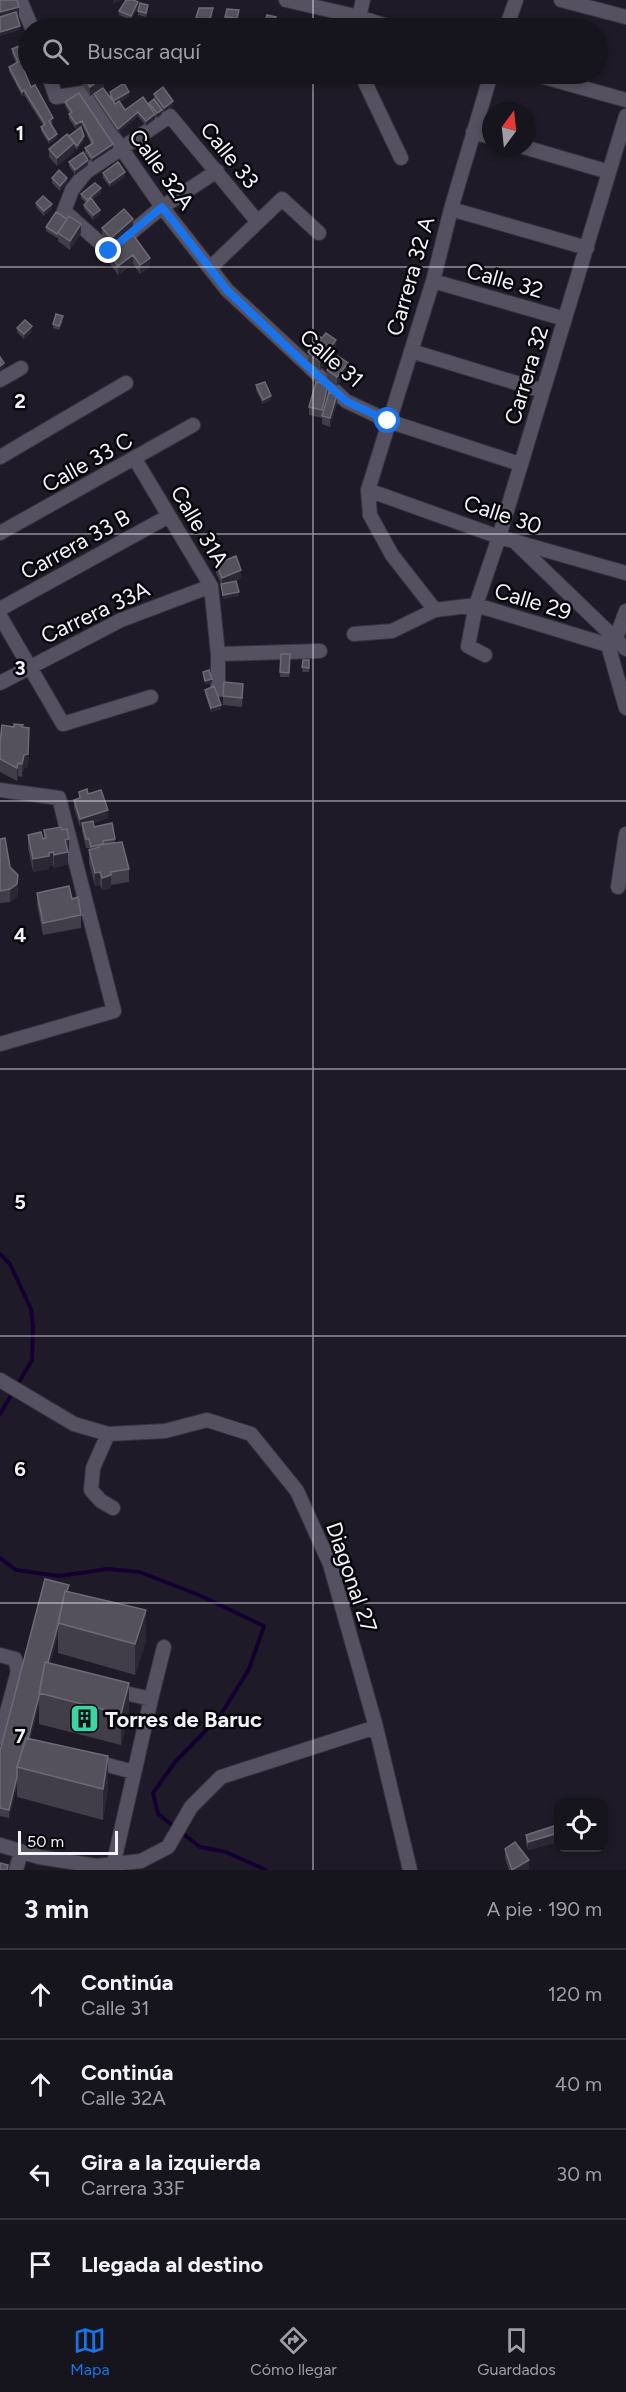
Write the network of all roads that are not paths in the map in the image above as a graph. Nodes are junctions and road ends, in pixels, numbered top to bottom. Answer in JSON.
{"nodes":[{"id":1,"x":20,"y":0,"type":"edge"},
{"id":2,"x":286,"y":0,"type":"edge"},
{"id":3,"x":363,"y":0,"type":"edge"},
{"id":4,"x":516,"y":0,"type":"edge"},
{"id":5,"x":561,"y":0,"type":"edge"},
{"id":6,"x":626,"y":17,"type":"edge"},
{"id":7,"x":28,"y":18,"type":"edge"},
{"id":8,"x":343,"y":18,"type":"edge"},
{"id":9,"x":360,"y":18,"type":"edge"},
{"id":10,"x":510,"y":18,"type":"edge"},
{"id":11,"x":51,"y":84,"type":"edge"},
{"id":12,"x":366,"y":84,"type":"edge"},
{"id":13,"x":488,"y":84,"type":"edge"},
{"id":14,"x":568,"y":84,"type":"edge"},
{"id":15,"x":626,"y":100,"type":"edge"},
{"id":16,"x":626,"y":117,"type":"edge"},
{"id":17,"x":473,"y":132,"type":"junction"},
{"id":18,"x":482,"y":134,"type":"edge"},
{"id":19,"x":121,"y":149,"type":"junction"},
{"id":20,"x":536,"y":151,"type":"edge"},
{"id":21,"x":401,"y":158,"type":"dead end"},
{"id":22,"x":217,"y":171,"type":"junction"},
{"id":23,"x":609,"y":172,"type":"junction"},
{"id":24,"x":162,"y":207,"type":"junction"},
{"id":25,"x":451,"y":208,"type":"junction"},
{"id":26,"x":257,"y":221,"type":"junction"},
{"id":27,"x":319,"y":233,"type":"dead end"},
{"id":28,"x":587,"y":248,"type":"junction"},
{"id":29,"x":210,"y":268,"type":"junction"},
{"id":30,"x":433,"y":281,"type":"junction"},
{"id":31,"x":565,"y":319,"type":"junction"},
{"id":32,"x":411,"y":351,"type":"junction"},
{"id":33,"x":21,"y":368,"type":"dead end"},
{"id":34,"x":0,"y":380,"type":"edge"},
{"id":35,"x":126,"y":383,"type":"dead end"},
{"id":36,"x":543,"y":391,"type":"junction"},
{"id":37,"x":388,"y":421,"type":"junction"},
{"id":38,"x":193,"y":425,"type":"dead end"},
{"id":39,"x":0,"y":457,"type":"edge"},
{"id":40,"x":135,"y":459,"type":"junction"},
{"id":41,"x":520,"y":464,"type":"junction"},
{"id":42,"x":368,"y":490,"type":"junction"},
{"id":43,"x":169,"y":516,"type":"junction"},
{"id":44,"x":0,"y":533,"type":"edge"},
{"id":45,"x":499,"y":537,"type":"junction"},
{"id":46,"x":514,"y":541,"type":"junction"},
{"id":47,"x":626,"y":573,"type":"edge"},
{"id":48,"x":211,"y":586,"type":"junction"},
{"id":49,"x":476,"y":605,"type":"junction"},
{"id":50,"x":0,"y":609,"type":"edge"},
{"id":51,"x":435,"y":610,"type":"junction"},
{"id":52,"x":626,"y":612,"type":"edge"},
{"id":53,"x":0,"y":616,"type":"edge"},
{"id":54,"x":354,"y":634,"type":"dead end"},
{"id":55,"x":612,"y":642,"type":"junction"},
{"id":56,"x":626,"y":649,"type":"edge"},
{"id":57,"x":320,"y":651,"type":"dead end"},
{"id":58,"x":218,"y":654,"type":"junction"},
{"id":59,"x":485,"y":655,"type":"dead end"},
{"id":60,"x":29,"y":666,"type":"junction"},
{"id":61,"x":0,"y":683,"type":"edge"},
{"id":62,"x":218,"y":690,"type":"edge"},
{"id":63,"x":151,"y":697,"type":"dead end"},
{"id":64,"x":626,"y":708,"type":"edge"},
{"id":65,"x":0,"y":790,"type":"edge"},
{"id":66,"x":626,"y":834,"type":"edge"},
{"id":67,"x":618,"y":887,"type":"dead end"},
{"id":68,"x":0,"y":1044,"type":"edge"},
{"id":69,"x":2,"y":1382,"type":"edge"},
{"id":70,"x":108,"y":1434,"type":"junction"},
{"id":71,"x":113,"y":1508,"type":"dead end"},
{"id":72,"x":164,"y":1647,"type":"dead end"},
{"id":73,"x":0,"y":1655,"type":"edge"},
{"id":74,"x":97,"y":1687,"type":"edge"},
{"id":75,"x":151,"y":1699,"type":"junction"},
{"id":76,"x":376,"y":1727,"type":"junction"},
{"id":77,"x":1,"y":1731,"type":"edge"},
{"id":78,"x":78,"y":1757,"type":"edge"},
{"id":79,"x":134,"y":1772,"type":"junction"},
{"id":80,"x":0,"y":1845,"type":"edge"},
{"id":81,"x":21,"y":1852,"type":"junction"},
{"id":82,"x":37,"y":1864,"type":"edge"},
{"id":83,"x":113,"y":1866,"type":"junction"},
{"id":84,"x":16,"y":1870,"type":"edge"},
{"id":85,"x":410,"y":1870,"type":"edge"}],
"edges":[{"from":1,"to":7,"type":"street"},
{"from":2,"to":8,"type":"street"},
{"from":3,"to":9,"type":"street"},
{"from":4,"to":10,"type":"street"},
{"from":5,"to":6,"type":"street"},
{"from":11,"to":19,"type":"street","name":"Calle 32A"},
{"from":12,"to":21,"type":"street"},
{"from":13,"to":17,"type":"street","name":"Carrera 32 A"},
{"from":14,"to":15,"type":"street"},
{"from":16,"to":23,"type":"street","name":"Carrera 32"},
{"from":17,"to":18,"type":"street"},
{"from":17,"to":25,"type":"street","name":"Carrera 32 A"},
{"from":19,"to":22,"type":"street","name":"Calle 33"},
{"from":19,"to":24,"type":"street","name":"Calle 32A"},
{"from":19,"to":24,"type":"street"},
{"from":20,"to":23,"type":"street"},
{"from":22,"to":24,"type":"street"},
{"from":22,"to":26,"type":"street","name":"Calle 33"},
{"from":23,"to":28,"type":"street","name":"Carrera 32"},
{"from":24,"to":29,"type":"street","name":"Calle 32A"},
{"from":25,"to":28,"type":"street"},
{"from":25,"to":30,"type":"street","name":"Carrera 32 A"},
{"from":26,"to":27,"type":"street"},
{"from":26,"to":29,"type":"street"},
{"from":28,"to":31,"type":"street","name":"Carrera 32"},
{"from":29,"to":37,"type":"street","name":"Calle 31"},
{"from":30,"to":31,"type":"street","name":"Calle 32"},
{"from":30,"to":32,"type":"street","name":"Carrera 32 A"},
{"from":31,"to":36,"type":"street","name":"Carrera 32"},
{"from":32,"to":36,"type":"street"},
{"from":32,"to":37,"type":"street","name":"Carrera 32 A"},
{"from":33,"to":34,"type":"street"},
{"from":35,"to":39,"type":"street"},
{"from":36,"to":41,"type":"street","name":"Carrera 32"},
{"from":37,"to":41,"type":"street","name":"Calle 31"},
{"from":37,"to":42,"type":"street","name":"Carrera 32 A"},
{"from":38,"to":40,"type":"street","name":"Calle 33 C"},
{"from":40,"to":43,"type":"street","name":"Calle 31A"},
{"from":40,"to":44,"type":"street","name":"Calle 33 C"},
{"from":41,"to":45,"type":"street","name":"Carrera 32"},
{"from":42,"to":45,"type":"street","name":"Calle 30"},
{"from":42,"to":51,"type":"street"},
{"from":43,"to":48,"type":"street","name":"Calle 31A"},
{"from":43,"to":50,"type":"street","name":"Carrera 33 B"},
{"from":45,"to":46,"type":"street","name":"Calle 30"},
{"from":45,"to":49,"type":"street","name":"Carrera 32"},
{"from":46,"to":47,"type":"street","name":"Calle 30"},
{"from":46,"to":55,"type":"street"},
{"from":48,"to":58,"type":"street","name":"Calle 31A"},
{"from":48,"to":60,"type":"street","name":"Carrera 33A"},
{"from":49,"to":51,"type":"street","name":"Calle 29"},
{"from":49,"to":55,"type":"street","name":"Calle 29"},
{"from":49,"to":59,"type":"street","name":"Carrera 32"},
{"from":51,"to":54,"type":"street","name":"Calle 29"},
{"from":52,"to":55,"type":"street"},
{"from":53,"to":60,"type":"street"},
{"from":55,"to":56,"type":"street"},
{"from":55,"to":64,"type":"street"},
{"from":57,"to":58,"type":"street"},
{"from":58,"to":62,"type":"street","name":"Calle 31A"},
{"from":60,"to":61,"type":"street","name":"Carrera 33A"},
{"from":60,"to":63,"type":"street"},
{"from":65,"to":68,"type":"street"},
{"from":66,"to":67,"type":"street"},
{"from":69,"to":70,"type":"street","name":"Diagonal 27"},
{"from":70,"to":71,"type":"street"},
{"from":70,"to":76,"type":"street","name":"Diagonal 27"},
{"from":72,"to":75,"type":"street"},
{"from":73,"to":77,"type":"street"},
{"from":74,"to":75,"type":"street"},
{"from":75,"to":79,"type":"street"},
{"from":76,"to":83,"type":"street"},
{"from":76,"to":85,"type":"street","name":"Diagonal 27"},
{"from":78,"to":79,"type":"street"},
{"from":79,"to":83,"type":"street"},
{"from":80,"to":81,"type":"street"},
{"from":81,"to":82,"type":"street"},
{"from":81,"to":84,"type":"street"},
{"from":82,"to":83,"type":"street"}]}
